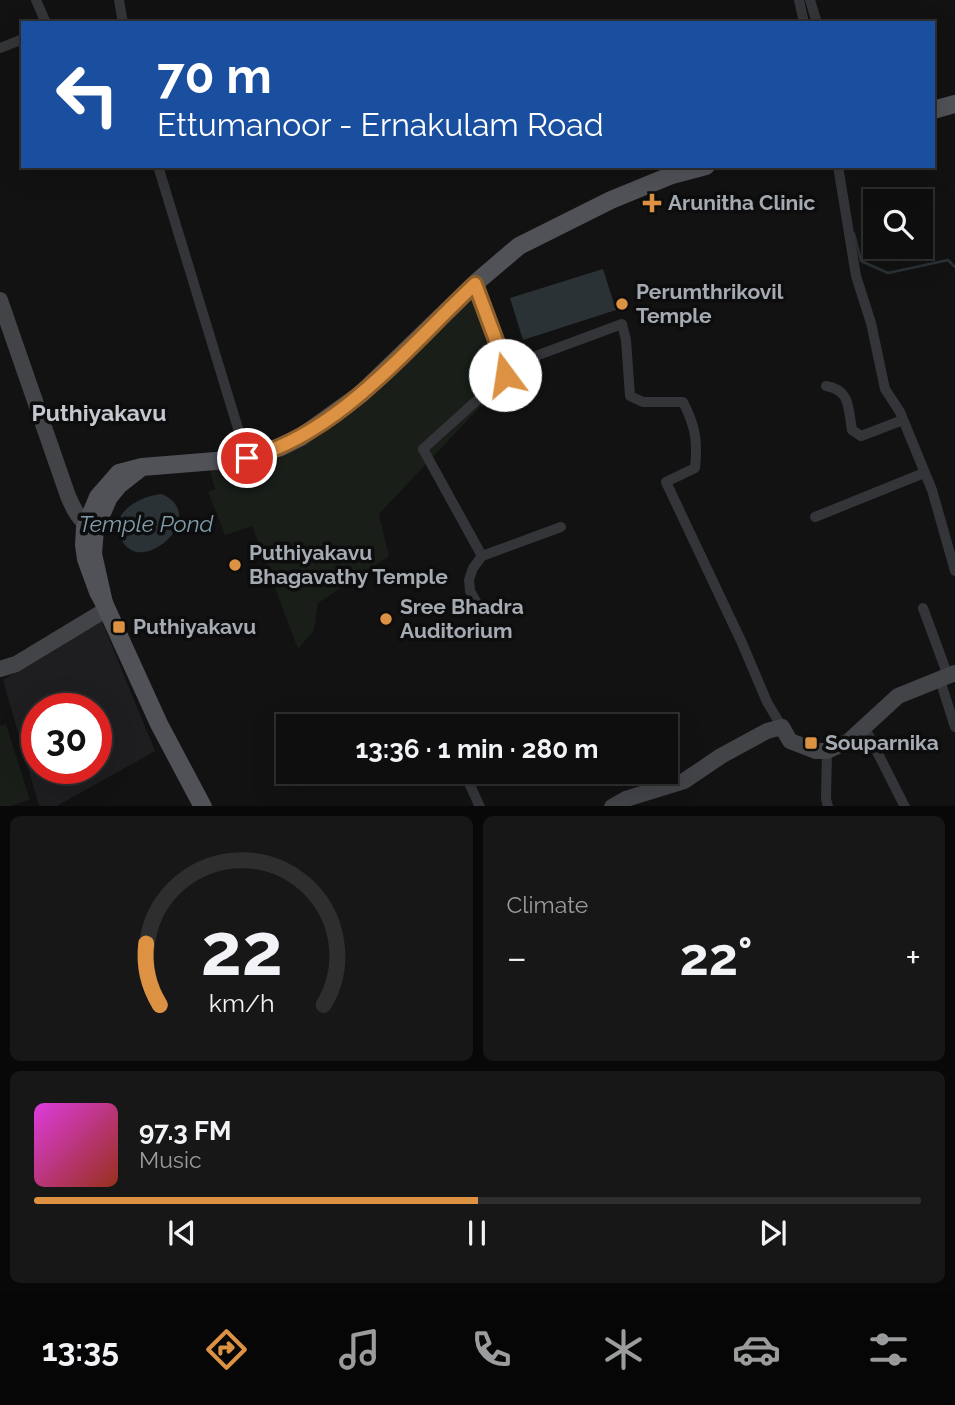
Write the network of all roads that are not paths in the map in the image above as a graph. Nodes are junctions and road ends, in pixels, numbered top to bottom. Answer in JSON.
{"nodes":[{"id":1,"x":36,"y":0,"type":"edge"},
{"id":2,"x":119,"y":0,"type":"edge"},
{"id":3,"x":799,"y":0,"type":"edge"},
{"id":4,"x":810,"y":0,"type":"edge"},
{"id":5,"x":45,"y":21,"type":"edge"},
{"id":6,"x":123,"y":21,"type":"edge"},
{"id":7,"x":804,"y":21,"type":"edge"},
{"id":8,"x":816,"y":21,"type":"edge"},
{"id":9,"x":21,"y":40,"type":"edge"},
{"id":10,"x":0,"y":48,"type":"edge"},
{"id":11,"x":955,"y":104,"type":"edge"},
{"id":12,"x":935,"y":109,"type":"edge"},
{"id":13,"x":159,"y":168,"type":"edge"},
{"id":14,"x":698,"y":168,"type":"edge"},
{"id":15,"x":838,"y":168,"type":"edge"},
{"id":16,"x":475,"y":284,"type":"junction"},
{"id":17,"x":0,"y":300,"type":"edge"},
{"id":18,"x":506,"y":367,"type":"junction"},
{"id":19,"x":826,"y":386,"type":"dead end"},
{"id":20,"x":903,"y":420,"type":"junction"},
{"id":21,"x":247,"y":458,"type":"junction"},
{"id":22,"x":924,"y":473,"type":"junction"},
{"id":23,"x":815,"y":517,"type":"dead end"},
{"id":24,"x":561,"y":527,"type":"dead end"},
{"id":25,"x":90,"y":528,"type":"junction"},
{"id":26,"x":482,"y":556,"type":"junction"},
{"id":27,"x":955,"y":571,"type":"edge"},
{"id":28,"x":106,"y":606,"type":"junction"},
{"id":29,"x":923,"y":608,"type":"dead end"},
{"id":30,"x":482,"y":612,"type":"dead end"},
{"id":31,"x":0,"y":669,"type":"edge"},
{"id":32,"x":948,"y":676,"type":"edge"},
{"id":33,"x":864,"y":726,"type":"junction"},
{"id":34,"x":782,"y":727,"type":"junction"},
{"id":35,"x":955,"y":727,"type":"edge"},
{"id":36,"x":827,"y":751,"type":"junction"},
{"id":37,"x":469,"y":784,"type":"edge"},
{"id":38,"x":641,"y":801,"type":"edge"},
{"id":39,"x":202,"y":806,"type":"edge"},
{"id":40,"x":480,"y":806,"type":"edge"},
{"id":41,"x":617,"y":806,"type":"edge"},
{"id":42,"x":828,"y":806,"type":"edge"},
{"id":43,"x":904,"y":806,"type":"edge"}],
"edges":[{"from":1,"to":5,"type":"street"},
{"from":2,"to":6,"type":"street"},
{"from":3,"to":7,"type":"street"},
{"from":4,"to":8,"type":"street"},
{"from":9,"to":10,"type":"street"},
{"from":11,"to":12,"type":"main road"},
{"from":13,"to":21,"type":"street"},
{"from":14,"to":16,"type":"main road"},
{"from":15,"to":20,"type":"street"},
{"from":16,"to":18,"type":"street"},
{"from":16,"to":21,"type":"main road"},
{"from":17,"to":25,"type":"main road"},
{"from":18,"to":26,"type":"street"},
{"from":18,"to":34,"type":"street"},
{"from":19,"to":20,"type":"street"},
{"from":20,"to":22,"type":"street"},
{"from":21,"to":25,"type":"main road"},
{"from":22,"to":23,"type":"street"},
{"from":22,"to":27,"type":"street"},
{"from":24,"to":26,"type":"street"},
{"from":25,"to":28,"type":"main road"},
{"from":26,"to":30,"type":"street"},
{"from":28,"to":31,"type":"main road"},
{"from":28,"to":39,"type":"main road"},
{"from":29,"to":32,"type":"street"},
{"from":32,"to":33,"type":"main road"},
{"from":32,"to":35,"type":"street"},
{"from":33,"to":36,"type":"main road"},
{"from":33,"to":43,"type":"street"},
{"from":34,"to":36,"type":"main road"},
{"from":34,"to":38,"type":"main road"},
{"from":36,"to":42,"type":"street"},
{"from":37,"to":40,"type":"street"},
{"from":38,"to":41,"type":"main road"}]}
